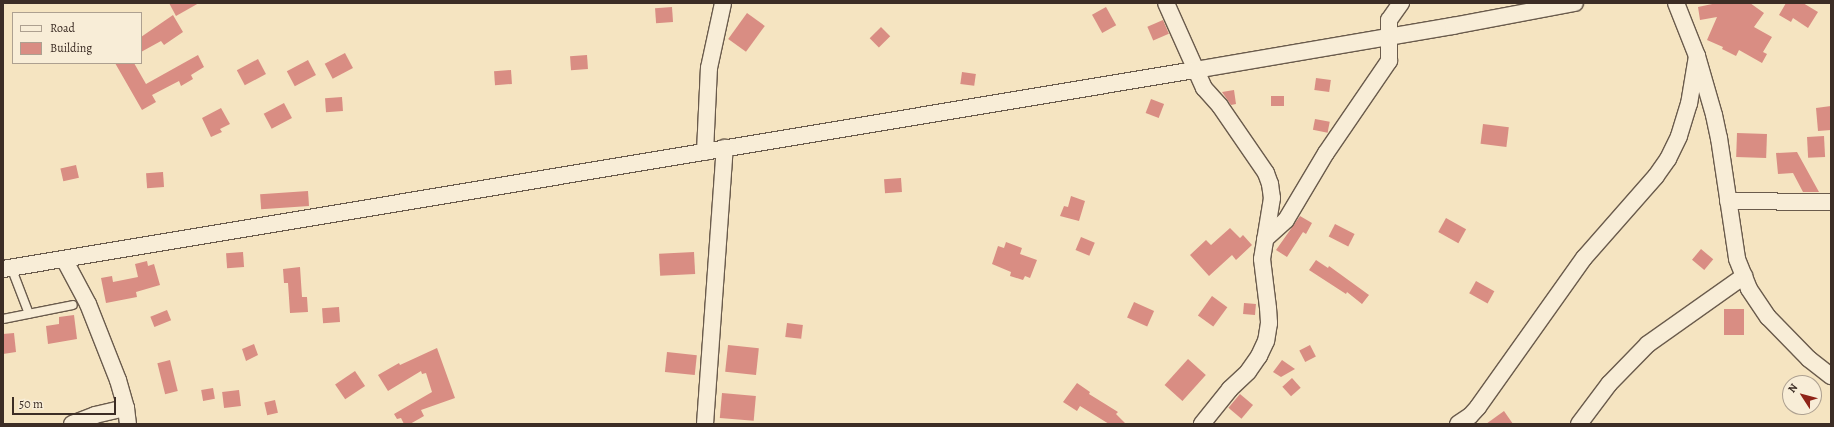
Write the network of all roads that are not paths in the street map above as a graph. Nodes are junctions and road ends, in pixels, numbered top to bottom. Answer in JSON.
{"nodes":[{"id":1,"x":723,"y":3,"type":"edge"},
{"id":2,"x":1166,"y":3,"type":"edge"},
{"id":3,"x":1401,"y":3,"type":"edge"},
{"id":4,"x":1576,"y":3,"type":"edge"},
{"id":5,"x":1676,"y":3,"type":"edge"},
{"id":6,"x":1389,"y":37,"type":"junction"},
{"id":7,"x":1697,"y":56,"type":"junction"},
{"id":8,"x":1195,"y":70,"type":"junction"},
{"id":9,"x":725,"y":148,"type":"junction"},
{"id":10,"x":705,"y":152,"type":"junction"},
{"id":11,"x":1728,"y":201,"type":"junction"},
{"id":12,"x":1831,"y":202,"type":"edge"},
{"id":13,"x":1265,"y":239,"type":"junction"},
{"id":14,"x":64,"y":259,"type":"junction"},
{"id":15,"x":7,"y":268,"type":"edge"},
{"id":16,"x":1744,"y":276,"type":"junction"},
{"id":17,"x":73,"y":305,"type":"dead end"},
{"id":18,"x":29,"y":314,"type":"junction"},
{"id":19,"x":3,"y":320,"type":"edge"},
{"id":20,"x":1831,"y":376,"type":"edge"},
{"id":21,"x":126,"y":408,"type":"junction"},
{"id":22,"x":72,"y":424,"type":"edge"},
{"id":23,"x":128,"y":424,"type":"edge"},
{"id":24,"x":705,"y":424,"type":"edge"},
{"id":25,"x":1202,"y":424,"type":"edge"},
{"id":26,"x":1458,"y":424,"type":"edge"},
{"id":27,"x":1579,"y":424,"type":"edge"}],
"edges":[{"from":1,"to":10,"type":"street"},
{"from":2,"to":8,"type":"street"},
{"from":3,"to":6,"type":"street"},
{"from":4,"to":6,"type":"street"},
{"from":5,"to":7,"type":"street"},
{"from":6,"to":8,"type":"street"},
{"from":6,"to":13,"type":"street"},
{"from":7,"to":11,"type":"street"},
{"from":7,"to":26,"type":"street"},
{"from":8,"to":9,"type":"street"},
{"from":8,"to":13,"type":"street"},
{"from":9,"to":10,"type":"street"},
{"from":9,"to":24,"type":"street"},
{"from":10,"to":14,"type":"street"},
{"from":11,"to":12,"type":"street"},
{"from":11,"to":16,"type":"street"},
{"from":13,"to":25,"type":"street"},
{"from":14,"to":15,"type":"street"},
{"from":14,"to":21,"type":"street"},
{"from":15,"to":18,"type":"lane"},
{"from":16,"to":20,"type":"street"},
{"from":16,"to":27,"type":"street"},
{"from":17,"to":18,"type":"lane"},
{"from":18,"to":19,"type":"lane"},
{"from":21,"to":22,"type":"street"},
{"from":21,"to":23,"type":"street"}]}
